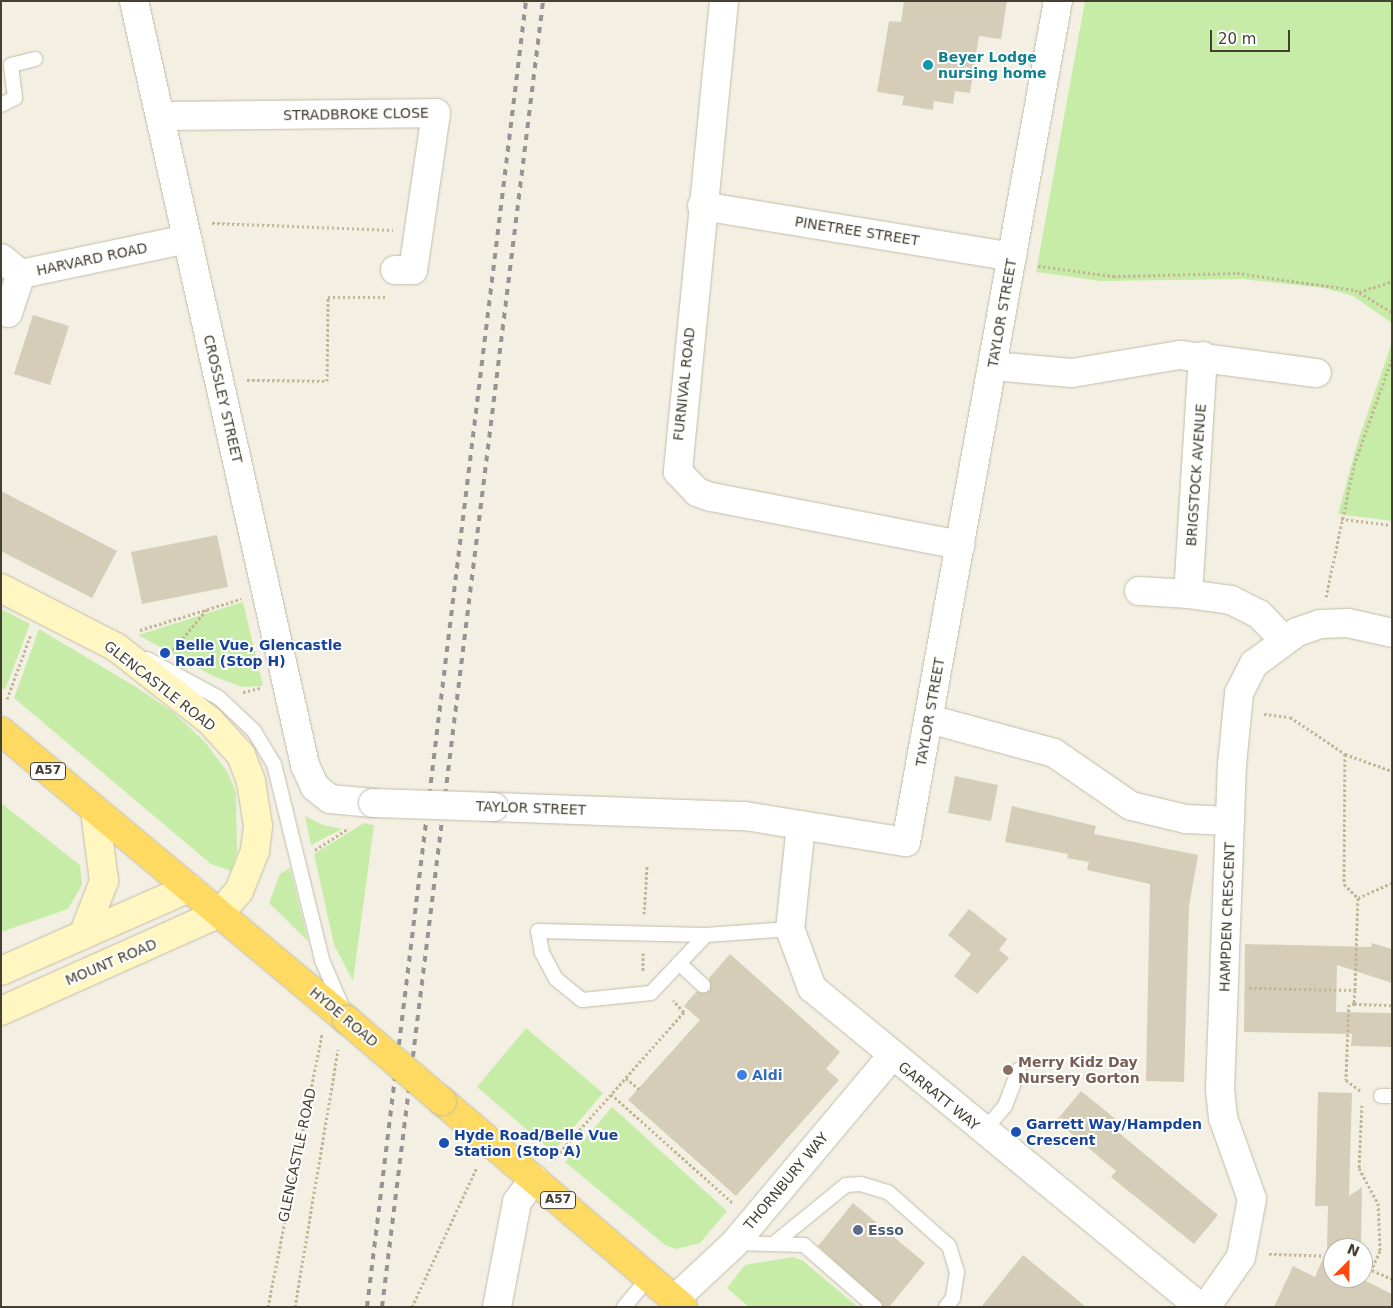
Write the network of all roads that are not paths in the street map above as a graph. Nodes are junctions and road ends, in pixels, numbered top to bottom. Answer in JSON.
{"nodes":[{"id":1,"x":134,"y":1,"type":"edge"},
{"id":2,"x":724,"y":1,"type":"edge"},
{"id":3,"x":1058,"y":1,"type":"edge"},
{"id":4,"x":35,"y":59,"type":"dead end"},
{"id":5,"x":1,"y":105,"type":"edge"},
{"id":6,"x":160,"y":116,"type":"junction"},
{"id":7,"x":702,"y":206,"type":"junction"},
{"id":8,"x":186,"y":231,"type":"junction"},
{"id":9,"x":1012,"y":259,"type":"junction"},
{"id":10,"x":11,"y":266,"type":"edge"},
{"id":11,"x":395,"y":270,"type":"road end"},
{"id":12,"x":5,"y":319,"type":"edge"},
{"id":13,"x":1203,"y":356,"type":"junction"},
{"id":14,"x":993,"y":366,"type":"junction"},
{"id":15,"x":1317,"y":373,"type":"dead end"},
{"id":16,"x":960,"y":545,"type":"junction"},
{"id":17,"x":1,"y":588,"type":"edge"},
{"id":18,"x":1139,"y":591,"type":"dead end"},
{"id":19,"x":1188,"y":594,"type":"junction"},
{"id":20,"x":1392,"y":633,"type":"edge"},
{"id":21,"x":1283,"y":639,"type":"junction"},
{"id":22,"x":124,"y":640,"type":"junction"},
{"id":23,"x":929,"y":719,"type":"junction"},
{"id":24,"x":1,"y":731,"type":"edge"},
{"id":25,"x":321,"y":794,"type":"joint"},
{"id":26,"x":95,"y":811,"type":"junction"},
{"id":27,"x":1230,"y":821,"type":"junction"},
{"id":28,"x":801,"y":825,"type":"junction"},
{"id":29,"x":189,"y":888,"type":"junction"},
{"id":30,"x":220,"y":913,"type":"junction"},
{"id":31,"x":790,"y":929,"type":"junction"},
{"id":32,"x":83,"y":935,"type":"junction"},
{"id":33,"x":706,"y":935,"type":"junction"},
{"id":34,"x":679,"y":963,"type":"junction"},
{"id":35,"x":1,"y":970,"type":"edge"},
{"id":36,"x":703,"y":984,"type":"dead end"},
{"id":37,"x":14,"y":999,"type":"edge"},
{"id":38,"x":1,"y":1012,"type":"edge"},
{"id":39,"x":338,"y":1012,"type":"junction"},
{"id":40,"x":891,"y":1057,"type":"junction"},
{"id":41,"x":1019,"y":1070,"type":"dead end"},
{"id":42,"x":983,"y":1132,"type":"junction"},
{"id":43,"x":534,"y":1180,"type":"junction"},
{"id":44,"x":776,"y":1242,"type":"junction"},
{"id":45,"x":734,"y":1244,"type":"junction"},
{"id":46,"x":648,"y":1278,"type":"junction"},
{"id":47,"x":679,"y":1303,"type":"edge"},
{"id":48,"x":497,"y":1307,"type":"edge"},
{"id":49,"x":624,"y":1307,"type":"edge"},
{"id":50,"x":875,"y":1307,"type":"edge"},
{"id":51,"x":946,"y":1307,"type":"edge"},
{"id":52,"x":1200,"y":1307,"type":"edge"},
{"id":53,"x":1206,"y":1307,"type":"edge"}],
"edges":[{"from":1,"to":6,"type":"street","name":"CROSSLEY STREET"},
{"from":2,"to":7,"type":"street","name":"FURNIVAL ROAD"},
{"from":3,"to":9,"type":"street","name":"TAYLOR STREET"},
{"from":4,"to":5,"type":"lane"},
{"from":6,"to":8,"type":"street","name":"CROSSLEY STREET"},
{"from":6,"to":11,"type":"street","name":"STRADBROKE CLOSE"},
{"from":7,"to":9,"type":"street","name":"PINETREE STREET"},
{"from":7,"to":16,"type":"street","name":"FURNIVAL ROAD"},
{"from":8,"to":10,"type":"street","name":"HARVARD ROAD"},
{"from":8,"to":25,"type":"street","name":"CROSSLEY STREET"},
{"from":9,"to":14,"type":"street","name":"TAYLOR STREET"},
{"from":10,"to":12,"type":"street"},
{"from":13,"to":14,"type":"street"},
{"from":13,"to":15,"type":"street"},
{"from":13,"to":19,"type":"street","name":"BRIGSTOCK AVENUE"},
{"from":14,"to":16,"type":"street","name":"TAYLOR STREET"},
{"from":16,"to":23,"type":"street","name":"TAYLOR STREET"},
{"from":17,"to":22,"type":"main road","name":"GLENCASTLE ROAD"},
{"from":18,"to":19,"type":"street"},
{"from":19,"to":21,"type":"street"},
{"from":20,"to":21,"type":"street","name":"HAMPDEN CRESCENT"},
{"from":21,"to":27,"type":"street","name":"HAMPDEN CRESCENT"},
{"from":22,"to":30,"type":"main road","name":"GLENCASTLE ROAD"},
{"from":22,"to":39,"type":"lane"},
{"from":23,"to":27,"type":"street"},
{"from":23,"to":28,"type":"street","name":"TAYLOR STREET"},
{"from":24,"to":26,"type":"highway","name":"HYDE ROAD","number":"A57"},
{"from":25,"to":28,"type":"street","name":"TAYLOR STREET","bridge":true},
{"from":26,"to":29,"type":"highway","name":"HYDE ROAD","number":"A57"},
{"from":26,"to":32,"type":"main road"},
{"from":27,"to":53,"type":"street","name":"HAMPDEN CRESCENT"},
{"from":28,"to":31,"type":"street","name":"GARRATT WAY"},
{"from":29,"to":30,"type":"highway","name":"HYDE ROAD","number":"A57"},
{"from":29,"to":32,"type":"main road"},
{"from":30,"to":37,"type":"main road","name":"MOUNT ROAD"},
{"from":30,"to":39,"type":"highway","name":"HYDE ROAD","number":"A57"},
{"from":31,"to":33,"type":"lane"},
{"from":31,"to":40,"type":"street","name":"GARRATT WAY"},
{"from":32,"to":35,"type":"main road"},
{"from":33,"to":34,"type":"lane"},
{"from":33,"to":34,"type":"lane"},
{"from":34,"to":36,"type":"lane"},
{"from":37,"to":38,"type":"main road","name":"MOUNT ROAD"},
{"from":39,"to":43,"type":"highway","name":"HYDE ROAD","number":"A57","bridge":true},
{"from":40,"to":42,"type":"street","name":"GARRATT WAY"},
{"from":40,"to":45,"type":"street","name":"THORNBURY WAY"},
{"from":41,"to":42,"type":"lane"},
{"from":42,"to":52,"type":"street","name":"GARRATT WAY"},
{"from":43,"to":46,"type":"highway","name":"HYDE ROAD","number":"A57"},
{"from":43,"to":48,"type":"street"},
{"from":44,"to":45,"type":"lane"},
{"from":44,"to":50,"type":"lane"},
{"from":44,"to":51,"type":"lane"},
{"from":45,"to":47,"type":"street","name":"THORNBURY WAY"},
{"from":46,"to":47,"type":"highway","name":"HYDE ROAD","number":"A57"},
{"from":46,"to":49,"type":"lane"}]}
